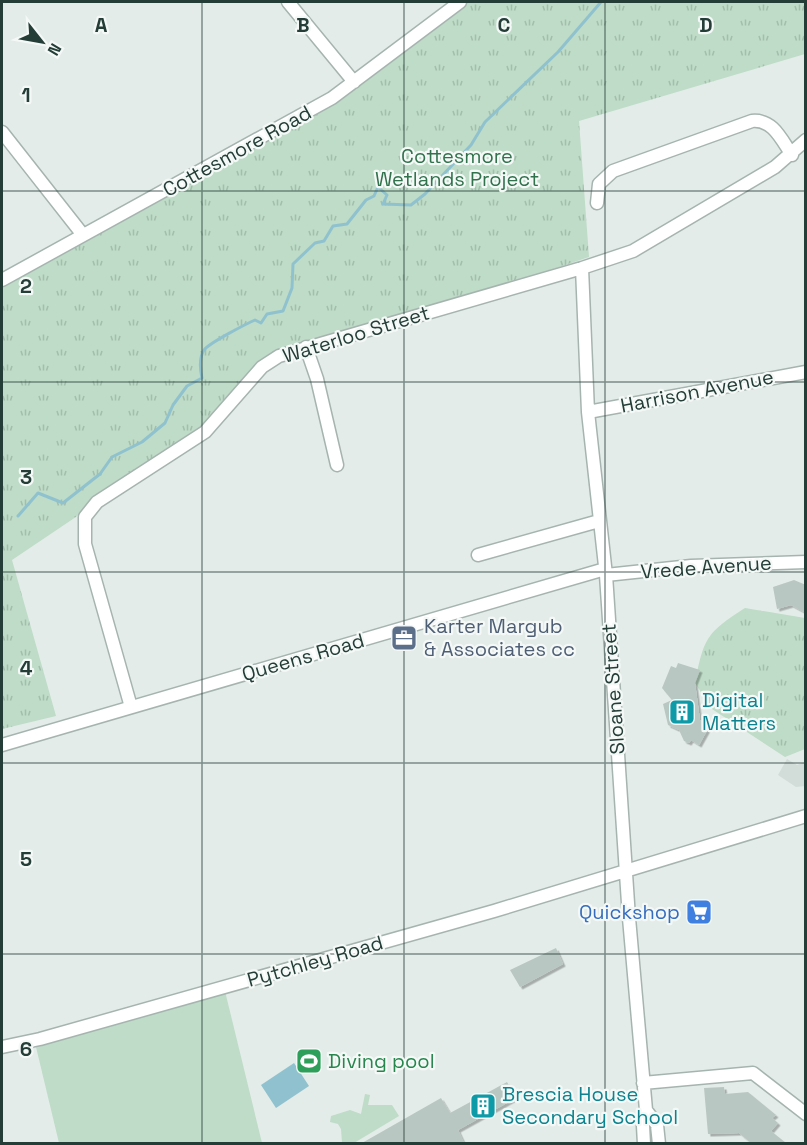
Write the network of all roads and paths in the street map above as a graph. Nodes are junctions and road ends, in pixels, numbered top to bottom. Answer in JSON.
{"nodes":[{"id":1,"x":288,"y":2,"type":"edge"},
{"id":2,"x":460,"y":2,"type":"edge"},
{"id":3,"x":354,"y":82,"type":"junction"},
{"id":4,"x":2,"y":132,"type":"edge"},
{"id":5,"x":806,"y":140,"type":"edge"},
{"id":6,"x":792,"y":155,"type":"junction"},
{"id":7,"x":597,"y":203,"type":"dead end"},
{"id":8,"x":84,"y":235,"type":"junction"},
{"id":9,"x":582,"y":268,"type":"junction"},
{"id":10,"x":2,"y":280,"type":"edge"},
{"id":11,"x":306,"y":347,"type":"junction"},
{"id":12,"x":806,"y":372,"type":"edge"},
{"id":13,"x":588,"y":412,"type":"junction"},
{"id":14,"x":337,"y":465,"type":"dead end"},
{"id":15,"x":599,"y":521,"type":"junction"},
{"id":16,"x":478,"y":555,"type":"dead end"},
{"id":17,"x":806,"y":562,"type":"edge"},
{"id":18,"x":605,"y":572,"type":"junction"},
{"id":19,"x":131,"y":707,"type":"junction"},
{"id":20,"x":2,"y":745,"type":"edge"},
{"id":21,"x":806,"y":816,"type":"edge"},
{"id":22,"x":626,"y":869,"type":"junction"},
{"id":23,"x":2,"y":1047,"type":"edge"},
{"id":24,"x":643,"y":1083,"type":"junction"},
{"id":25,"x":646,"y":1110,"type":"junction"},
{"id":26,"x":806,"y":1114,"type":"edge"},
{"id":27,"x":644,"y":1143,"type":"edge"},
{"id":28,"x":658,"y":1143,"type":"edge"}],
"edges":[{"from":1,"to":3,"type":"street"},
{"from":2,"to":3,"type":"street","name":"Cottesmore Road"},
{"from":3,"to":8,"type":"street","name":"Cottesmore Road"},
{"from":4,"to":8,"type":"street"},
{"from":5,"to":6,"type":"street","name":"Waterloo Street"},
{"from":6,"to":7,"type":"street"},
{"from":6,"to":9,"type":"street","name":"Waterloo Street"},
{"from":8,"to":10,"type":"street","name":"Cottesmore Road"},
{"from":9,"to":11,"type":"street","name":"Waterloo Street"},
{"from":9,"to":13,"type":"street","name":"Sloane Street"},
{"from":11,"to":14,"type":"street"},
{"from":11,"to":19,"type":"street","name":"Waterloo Street"},
{"from":12,"to":13,"type":"street","name":"Harrison Avenue"},
{"from":13,"to":15,"type":"street","name":"Sloane Street"},
{"from":15,"to":16,"type":"street"},
{"from":15,"to":18,"type":"street","name":"Sloane Street"},
{"from":17,"to":18,"type":"street","name":"Vrede Avenue"},
{"from":18,"to":19,"type":"street","name":"Queens Road"},
{"from":18,"to":22,"type":"street","name":"Sloane Street"},
{"from":19,"to":20,"type":"street","name":"Queens Road"},
{"from":21,"to":22,"type":"street","name":"Pytchley Road"},
{"from":22,"to":23,"type":"street","name":"Pytchley Road"},
{"from":22,"to":24,"type":"street","name":"Sloane Street"},
{"from":24,"to":25,"type":"street","name":"Sloane Street"},
{"from":24,"to":26,"type":"street"},
{"from":25,"to":27,"type":"street","name":"Sloane Street"},
{"from":25,"to":28,"type":"street","name":"Sloane Street"}]}
